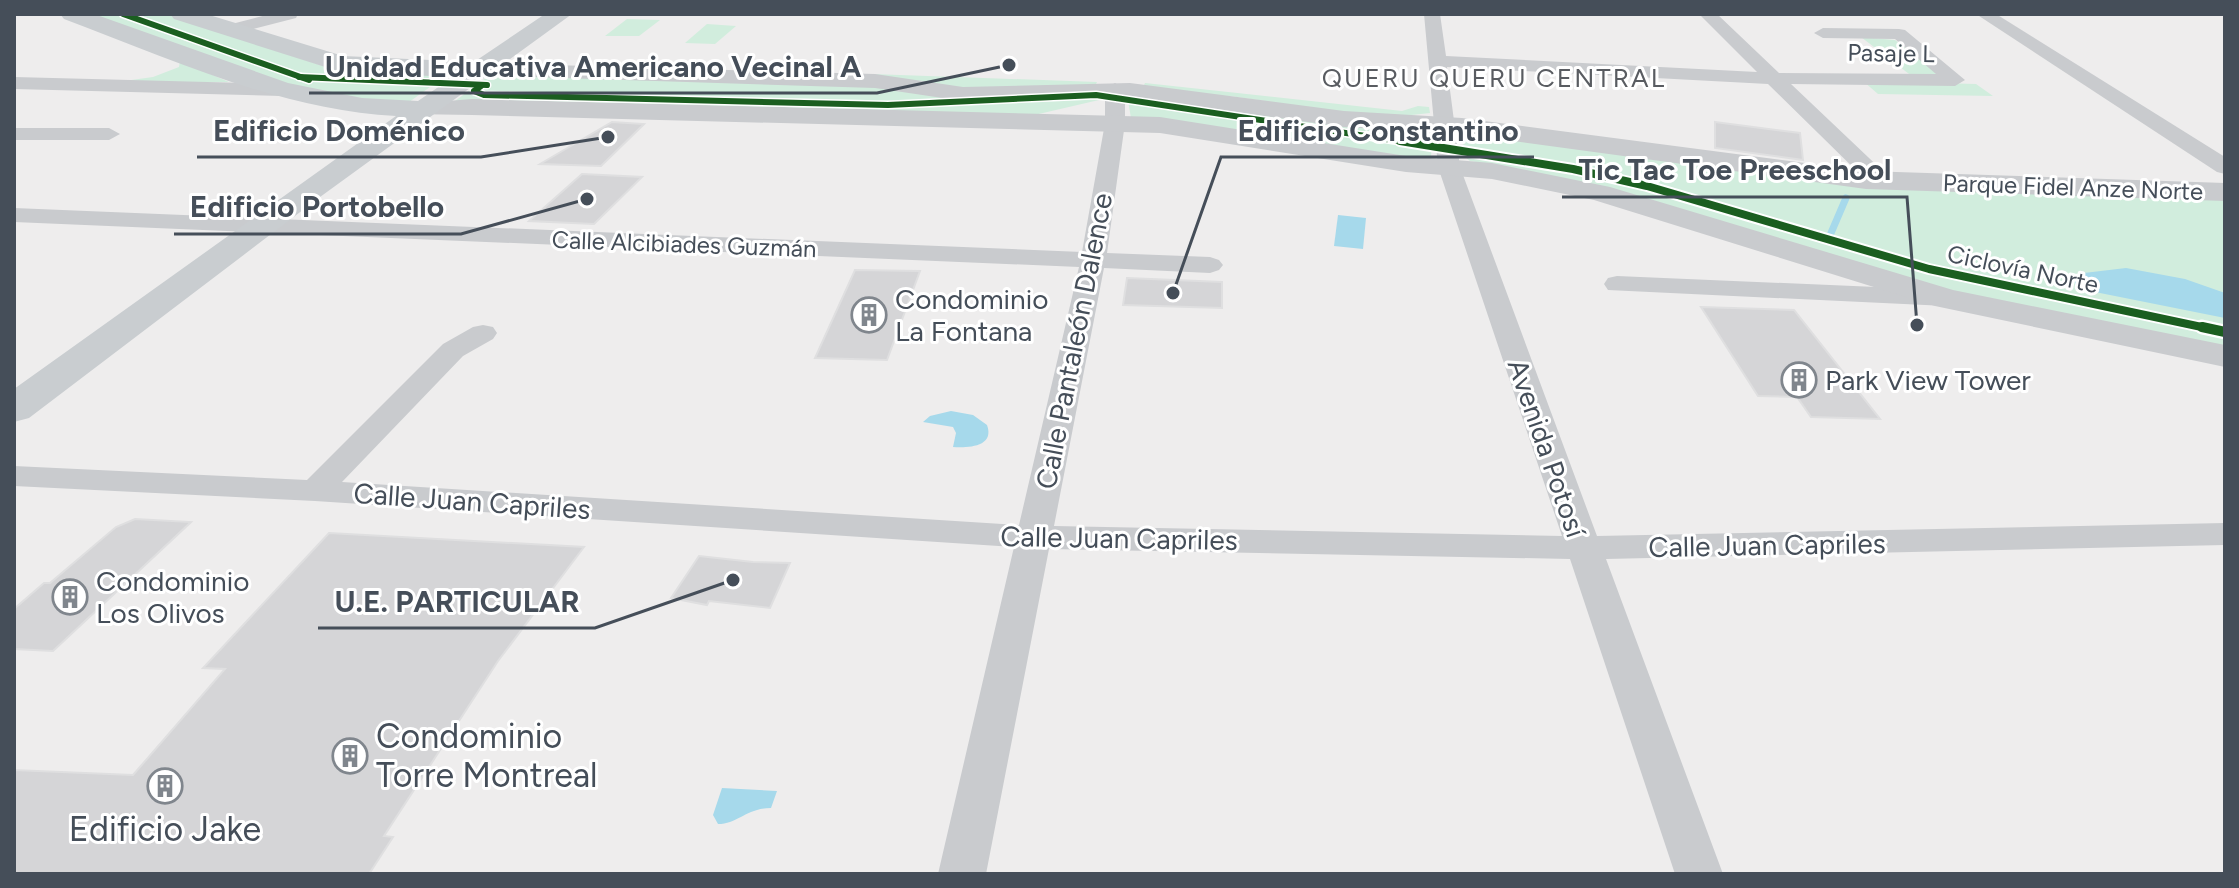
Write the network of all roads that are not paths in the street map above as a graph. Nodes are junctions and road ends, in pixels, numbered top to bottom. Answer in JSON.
{"nodes":[{"id":1,"x":72,"y":14,"type":"edge"},
{"id":2,"x":182,"y":14,"type":"edge"},
{"id":3,"x":290,"y":14,"type":"edge"},
{"id":4,"x":560,"y":14,"type":"edge"},
{"id":5,"x":1432,"y":14,"type":"edge"},
{"id":6,"x":1707,"y":14,"type":"edge"},
{"id":7,"x":1984,"y":14,"type":"edge"},
{"id":8,"x":230,"y":30,"type":"junction"},
{"id":9,"x":1823,"y":33,"type":"dead end"},
{"id":10,"x":1438,"y":61,"type":"junction"},
{"id":11,"x":477,"y":70,"type":"junction"},
{"id":12,"x":1773,"y":77,"type":"junction"},
{"id":13,"x":14,"y":83,"type":"edge"},
{"id":14,"x":1115,"y":89,"type":"junction"},
{"id":15,"x":282,"y":90,"type":"junction"},
{"id":16,"x":420,"y":109,"type":"junction"},
{"id":17,"x":1115,"y":123,"type":"junction"},
{"id":18,"x":1444,"y":124,"type":"junction"},
{"id":19,"x":14,"y":134,"type":"edge"},
{"id":20,"x":109,"y":134,"type":"dead end"},
{"id":21,"x":1449,"y":167,"type":"junction"},
{"id":22,"x":2225,"y":167,"type":"edge"},
{"id":23,"x":1880,"y":181,"type":"junction"},
{"id":24,"x":2225,"y":192,"type":"edge"},
{"id":25,"x":14,"y":215,"type":"edge"},
{"id":26,"x":261,"y":225,"type":"junction"},
{"id":27,"x":1798,"y":253,"type":"junction"},
{"id":28,"x":1093,"y":260,"type":"junction"},
{"id":29,"x":1210,"y":265,"type":"dead end"},
{"id":30,"x":1617,"y":284,"type":"dead end"},
{"id":31,"x":1798,"y":292,"type":"junction"},
{"id":32,"x":1947,"y":299,"type":"junction"},
{"id":33,"x":483,"y":333,"type":"dead end"},
{"id":34,"x":2225,"y":356,"type":"edge"},
{"id":35,"x":14,"y":409,"type":"edge"},
{"id":36,"x":14,"y":476,"type":"edge"},
{"id":37,"x":315,"y":491,"type":"junction"},
{"id":38,"x":2225,"y":534,"type":"edge"},
{"id":39,"x":1035,"y":537,"type":"junction"},
{"id":40,"x":1582,"y":548,"type":"junction"},
{"id":41,"x":962,"y":874,"type":"edge"},
{"id":42,"x":1699,"y":874,"type":"edge"}],
"edges":[{"from":1,"to":15,"type":"main road"},
{"from":2,"to":8,"type":"main road"},
{"from":3,"to":8,"type":"street"},
{"from":4,"to":11,"type":"main road"},
{"from":5,"to":10,"type":"street","name":"Avenida Potosí"},
{"from":6,"to":12,"type":"street"},
{"from":7,"to":22,"type":"street"},
{"from":8,"to":11,"type":"main road"},
{"from":9,"to":12,"type":"street","name":"Pasaje L"},
{"from":10,"to":12,"type":"street"},
{"from":10,"to":18,"type":"street","name":"Avenida Potosí"},
{"from":11,"to":14,"type":"street","name":"Parque Fidel Anze Norte"},
{"from":11,"to":16,"type":"main road"},
{"from":12,"to":23,"type":"street"},
{"from":13,"to":15,"type":"street"},
{"from":14,"to":17,"type":"street","name":"Calle Pantaleón Dalence"},
{"from":14,"to":18,"type":"street","name":"Parque Fidel Anze Norte"},
{"from":15,"to":16,"type":"main road"},
{"from":16,"to":17,"type":"street"},
{"from":16,"to":26,"type":"main road"},
{"from":17,"to":21,"type":"street"},
{"from":17,"to":28,"type":"street","name":"Calle Pantaleón Dalence"},
{"from":18,"to":21,"type":"street","name":"Avenida Potosí"},
{"from":18,"to":23,"type":"street","name":"Parque Fidel Anze Norte"},
{"from":19,"to":20,"type":"street"},
{"from":21,"to":27,"type":"street"},
{"from":21,"to":40,"type":"street","name":"Avenida Potosí"},
{"from":23,"to":24,"type":"street","name":"Parque Fidel Anze Norte"},
{"from":25,"to":26,"type":"street","name":"Calle Alcibiades Guzmán"},
{"from":26,"to":28,"type":"street","name":"Calle Alcibiades Guzmán"},
{"from":26,"to":35,"type":"main road"},
{"from":27,"to":31,"type":"street"},
{"from":27,"to":32,"type":"street"},
{"from":28,"to":29,"type":"street","name":"Calle Alcibiades Guzmán"},
{"from":28,"to":39,"type":"street","name":"Calle Pantaleón Dalence"},
{"from":30,"to":31,"type":"street"},
{"from":31,"to":32,"type":"street"},
{"from":32,"to":34,"type":"street"},
{"from":33,"to":37,"type":"street"},
{"from":36,"to":37,"type":"street","name":"Calle Juan Capriles"},
{"from":37,"to":39,"type":"street","name":"Calle Juan Capriles"},
{"from":38,"to":40,"type":"street","name":"Calle Juan Capriles"},
{"from":39,"to":40,"type":"street","name":"Calle Juan Capriles"},
{"from":39,"to":41,"type":"street","name":"Calle Pantaleón Dalence"},
{"from":40,"to":42,"type":"street","name":"Avenida Potosí"}]}
